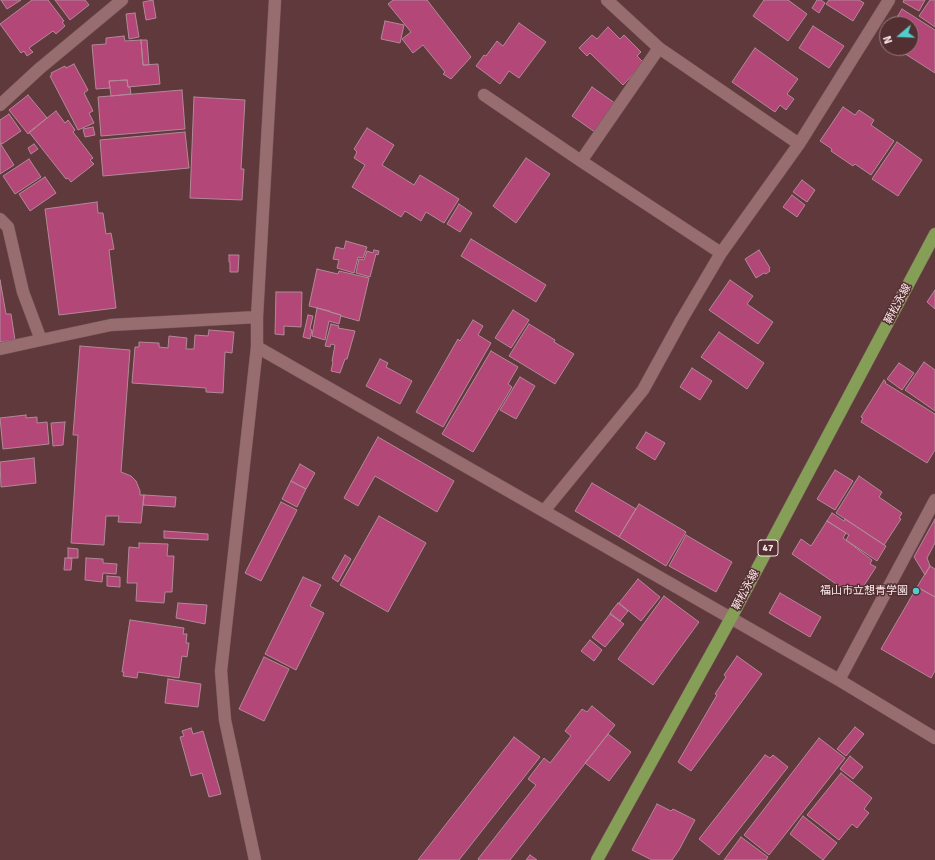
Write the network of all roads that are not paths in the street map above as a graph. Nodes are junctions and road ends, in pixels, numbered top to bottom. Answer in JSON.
{"nodes":[{"id":1,"x":122,"y":0,"type":"edge"},
{"id":2,"x":275,"y":0,"type":"edge"},
{"id":3,"x":607,"y":0,"type":"edge"},
{"id":4,"x":889,"y":0,"type":"edge"},
{"id":5,"x":658,"y":48,"type":"junction"},
{"id":6,"x":484,"y":95,"type":"dead end"},
{"id":7,"x":0,"y":105,"type":"edge"},
{"id":8,"x":799,"y":144,"type":"junction"},
{"id":9,"x":581,"y":161,"type":"junction"},
{"id":10,"x":0,"y":219,"type":"edge"},
{"id":11,"x":935,"y":234,"type":"edge"},
{"id":12,"x":721,"y":253,"type":"junction"},
{"id":13,"x":257,"y":317,"type":"junction"},
{"id":14,"x":41,"y":340,"type":"junction"},
{"id":15,"x":257,"y":346,"type":"junction"},
{"id":16,"x":0,"y":349,"type":"edge"},
{"id":17,"x":935,"y":500,"type":"edge"},
{"id":18,"x":544,"y":511,"type":"junction"},
{"id":19,"x":731,"y":618,"type":"junction"},
{"id":20,"x":839,"y":680,"type":"junction"},
{"id":21,"x":935,"y":738,"type":"edge"},
{"id":22,"x":255,"y":860,"type":"edge"},
{"id":23,"x":597,"y":860,"type":"edge"}],
"edges":[{"from":1,"to":7,"type":"street"},
{"from":2,"to":13,"type":"street"},
{"from":3,"to":5,"type":"street"},
{"from":4,"to":8,"type":"street"},
{"from":5,"to":8,"type":"street"},
{"from":5,"to":9,"type":"street"},
{"from":6,"to":9,"type":"street"},
{"from":8,"to":12,"type":"street"},
{"from":9,"to":12,"type":"street"},
{"from":10,"to":14,"type":"street"},
{"from":11,"to":19,"type":"main road","name":"鞆松永線","number":"47"},
{"from":12,"to":18,"type":"street"},
{"from":13,"to":14,"type":"street"},
{"from":13,"to":15,"type":"street"},
{"from":14,"to":16,"type":"street"},
{"from":15,"to":18,"type":"street"},
{"from":15,"to":22,"type":"street"},
{"from":17,"to":20,"type":"street"},
{"from":18,"to":19,"type":"street"},
{"from":19,"to":20,"type":"street"},
{"from":19,"to":23,"type":"main road","name":"鞆松永線","number":"47"},
{"from":20,"to":21,"type":"street"}]}
